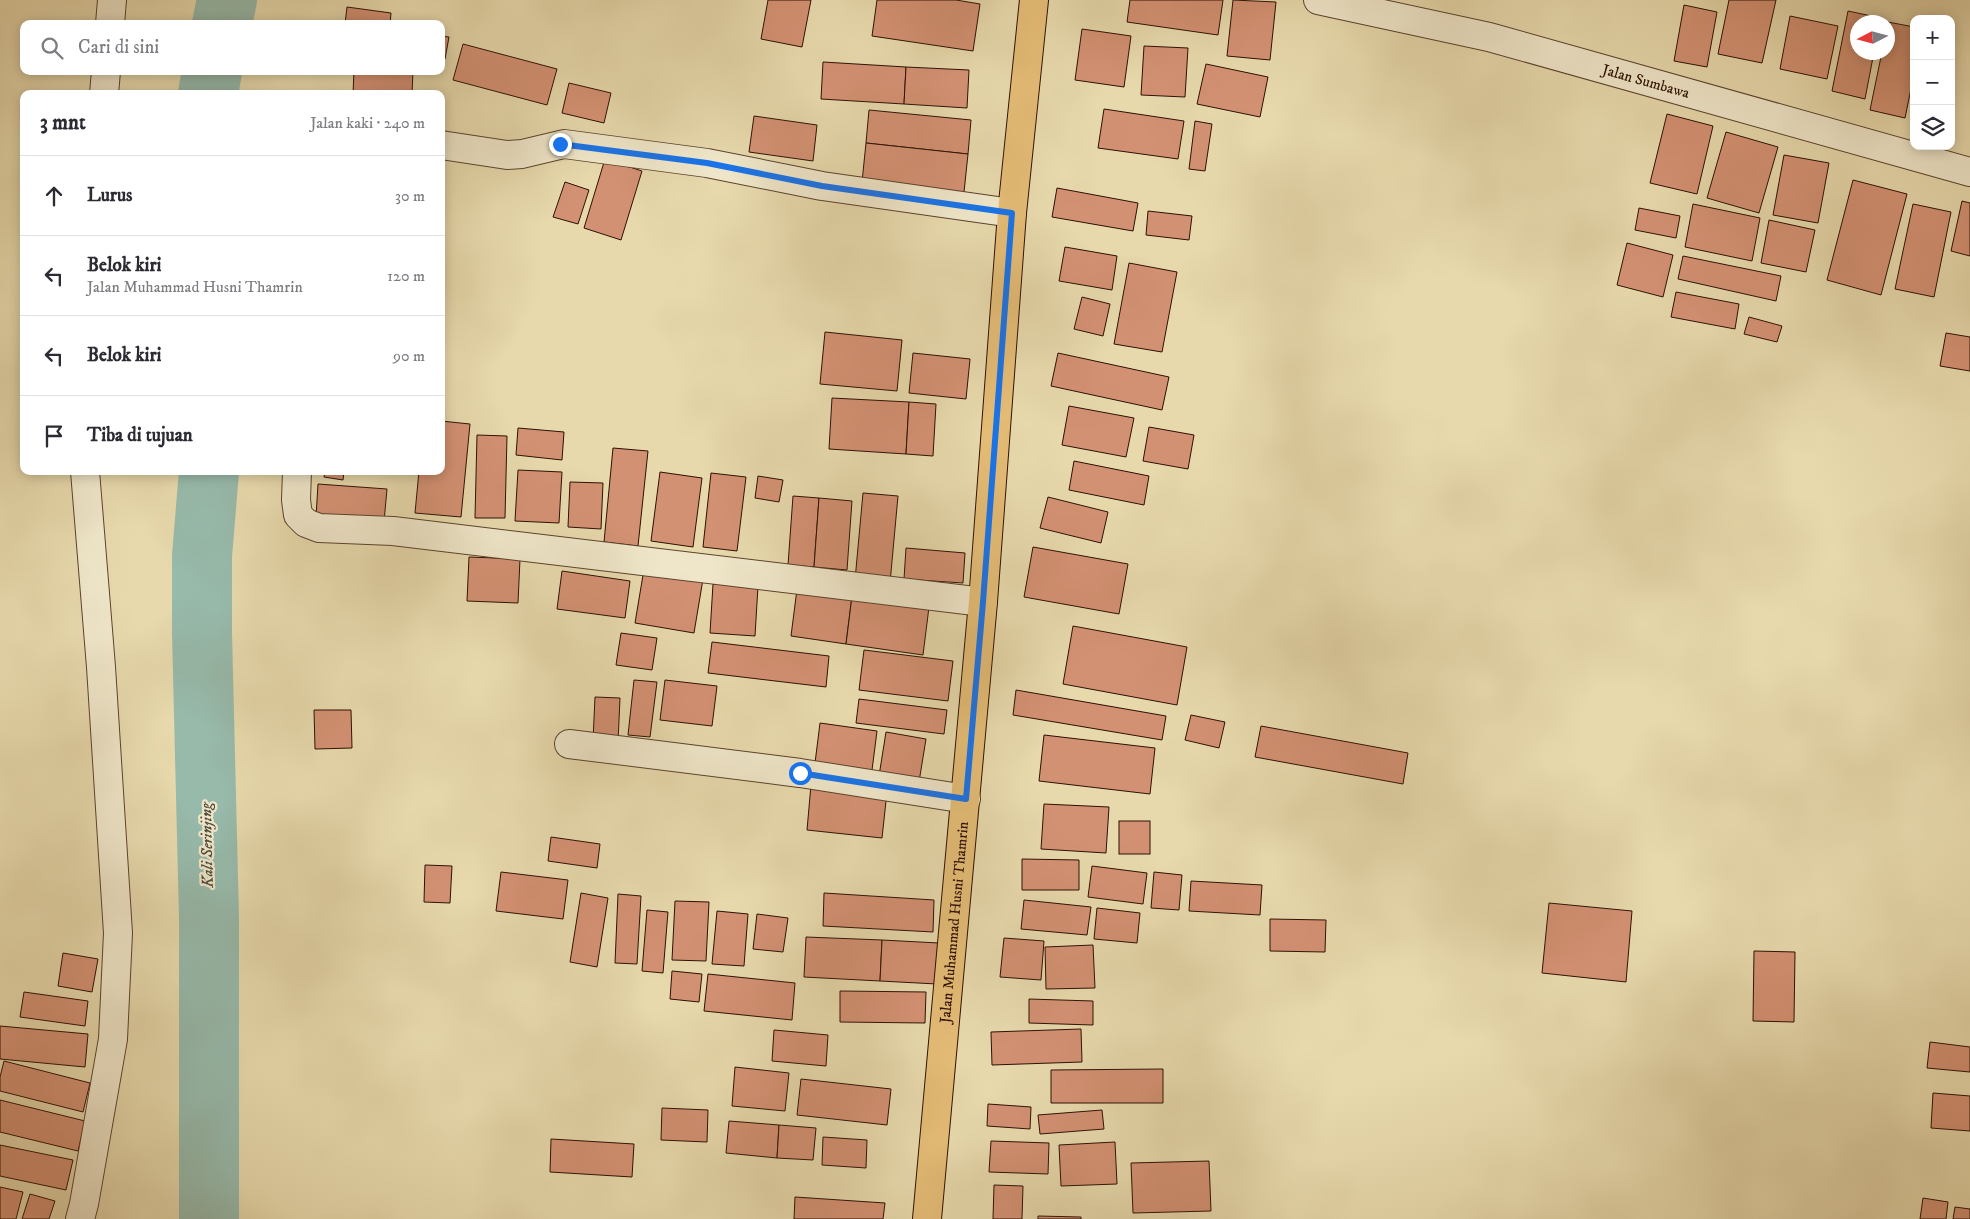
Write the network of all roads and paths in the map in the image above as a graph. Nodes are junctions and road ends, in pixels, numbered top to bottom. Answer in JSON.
{"nodes":[{"id":1,"x":112,"y":0,"type":"edge"},
{"id":2,"x":1034,"y":0,"type":"edge"},
{"id":3,"x":1318,"y":0,"type":"edge"},
{"id":4,"x":110,"y":20,"type":"edge"},
{"id":5,"x":106,"y":75,"type":"edge"},
{"id":6,"x":104,"y":90,"type":"edge"},
{"id":7,"x":445,"y":146,"type":"edge"},
{"id":8,"x":1970,"y":172,"type":"edge"},
{"id":9,"x":1012,"y":213,"type":"junction"},
{"id":10,"x":85,"y":475,"type":"edge"},
{"id":11,"x":297,"y":475,"type":"edge"},
{"id":12,"x":983,"y":602,"type":"junction"},
{"id":13,"x":569,"y":744,"type":"dead end"},
{"id":14,"x":966,"y":799,"type":"junction"},
{"id":15,"x":80,"y":1219,"type":"edge"},
{"id":16,"x":927,"y":1219,"type":"edge"}],
"edges":[{"from":1,"to":4,"type":"street"},
{"from":2,"to":9,"type":"main road","name":"Jalan Muhammad Husni Thamrin"},
{"from":3,"to":8,"type":"street","name":"Jalan Sumbawa"},
{"from":5,"to":6,"type":"street"},
{"from":7,"to":9,"type":"street"},
{"from":9,"to":12,"type":"main road","name":"Jalan Muhammad Husni Thamrin"},
{"from":10,"to":15,"type":"street"},
{"from":11,"to":12,"type":"street"},
{"from":12,"to":14,"type":"main road","name":"Jalan Muhammad Husni Thamrin"},
{"from":13,"to":14,"type":"street"},
{"from":14,"to":16,"type":"main road","name":"Jalan Muhammad Husni Thamrin"}]}
